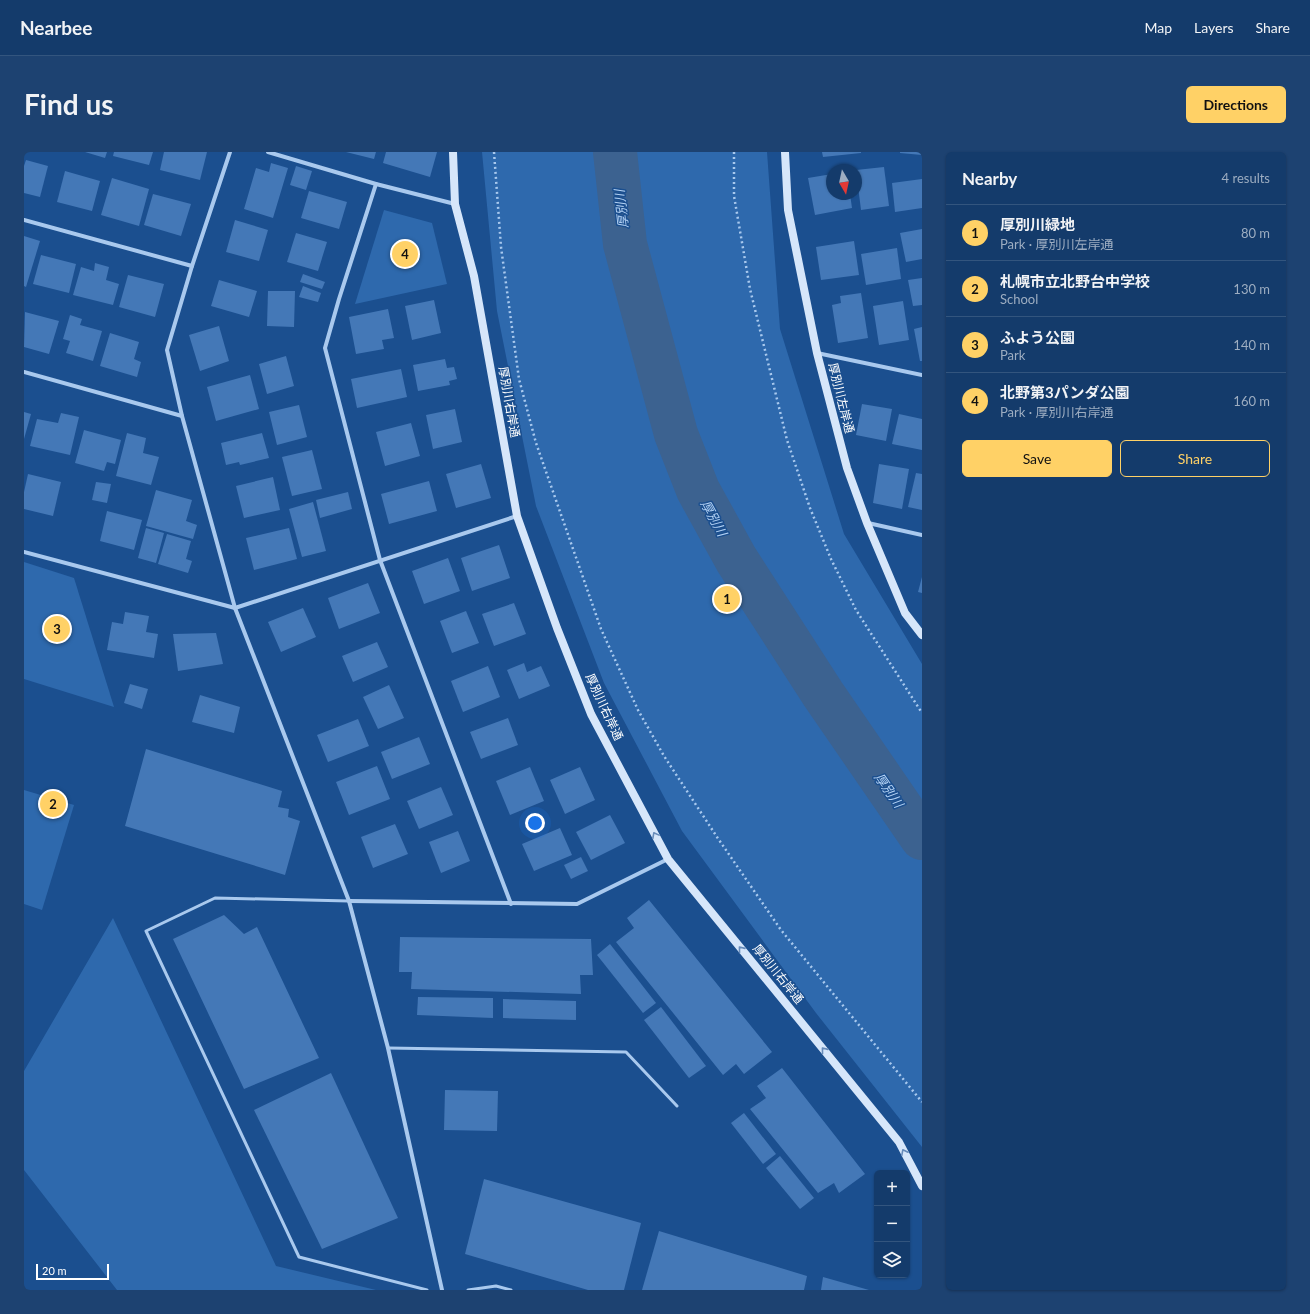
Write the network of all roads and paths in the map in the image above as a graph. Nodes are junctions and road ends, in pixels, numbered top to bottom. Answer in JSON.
{"nodes":[{"id":1,"x":230,"y":152,"type":"edge"},
{"id":2,"x":268,"y":152,"type":"edge"},
{"id":3,"x":453,"y":152,"type":"edge"},
{"id":4,"x":494,"y":152,"type":"edge"},
{"id":5,"x":734,"y":152,"type":"edge"},
{"id":6,"x":785,"y":152,"type":"edge"},
{"id":7,"x":376,"y":184,"type":"junction"},
{"id":8,"x":455,"y":204,"type":"junction"},
{"id":9,"x":24,"y":220,"type":"edge"},
{"id":10,"x":192,"y":266,"type":"junction"},
{"id":11,"x":817,"y":353,"type":"junction"},
{"id":12,"x":24,"y":372,"type":"edge"},
{"id":13,"x":922,"y":375,"type":"edge"},
{"id":14,"x":182,"y":416,"type":"junction"},
{"id":15,"x":516,"y":516,"type":"junction"},
{"id":16,"x":867,"y":523,"type":"junction"},
{"id":17,"x":922,"y":536,"type":"edge"},
{"id":18,"x":24,"y":552,"type":"edge"},
{"id":19,"x":380,"y":560,"type":"junction"},
{"id":20,"x":235,"y":608,"type":"junction"},
{"id":21,"x":922,"y":635,"type":"edge"},
{"id":22,"x":922,"y":713,"type":"edge"},
{"id":23,"x":668,"y":860,"type":"junction"},
{"id":24,"x":350,"y":900,"type":"junction"},
{"id":25,"x":511,"y":904,"type":"junction"},
{"id":26,"x":388,"y":1048,"type":"junction"},
{"id":27,"x":922,"y":1102,"type":"edge"},
{"id":28,"x":677,"y":1106,"type":"dead end"},
{"id":29,"x":922,"y":1186,"type":"edge"},
{"id":30,"x":427,"y":1290,"type":"edge"},
{"id":31,"x":442,"y":1290,"type":"edge"},
{"id":32,"x":468,"y":1290,"type":"edge"},
{"id":33,"x":510,"y":1290,"type":"edge"}],
"edges":[{"from":1,"to":10,"type":"street"},
{"from":2,"to":7,"type":"street"},
{"from":3,"to":8,"type":"street","name":"厚別川右岸通"},
{"from":4,"to":27,"type":"path"},
{"from":5,"to":22,"type":"path"},
{"from":6,"to":11,"type":"street","name":"厚別川左岸通"},
{"from":7,"to":8,"type":"street"},
{"from":7,"to":19,"type":"street"},
{"from":8,"to":15,"type":"street","name":"厚別川右岸通"},
{"from":9,"to":10,"type":"street"},
{"from":10,"to":14,"type":"street"},
{"from":11,"to":13,"type":"street"},
{"from":11,"to":16,"type":"street","name":"厚別川左岸通"},
{"from":12,"to":14,"type":"street"},
{"from":14,"to":20,"type":"street"},
{"from":15,"to":19,"type":"street"},
{"from":23,"to":15,"type":"street","name":"厚別川右岸通","one_way":true},
{"from":16,"to":17,"type":"street"},
{"from":16,"to":21,"type":"street","name":"厚別川左岸通"},
{"from":18,"to":20,"type":"street"},
{"from":19,"to":20,"type":"street"},
{"from":19,"to":25,"type":"street"},
{"from":20,"to":24,"type":"street"},
{"from":23,"to":25,"type":"street"},
{"from":29,"to":23,"type":"street","name":"厚別川右岸通","one_way":true},
{"from":24,"to":25,"type":"street"},
{"from":24,"to":26,"type":"street"},
{"from":24,"to":30,"type":"lane"},
{"from":26,"to":28,"type":"lane"},
{"from":26,"to":31,"type":"street"},
{"from":32,"to":33,"type":"lane"}]}
